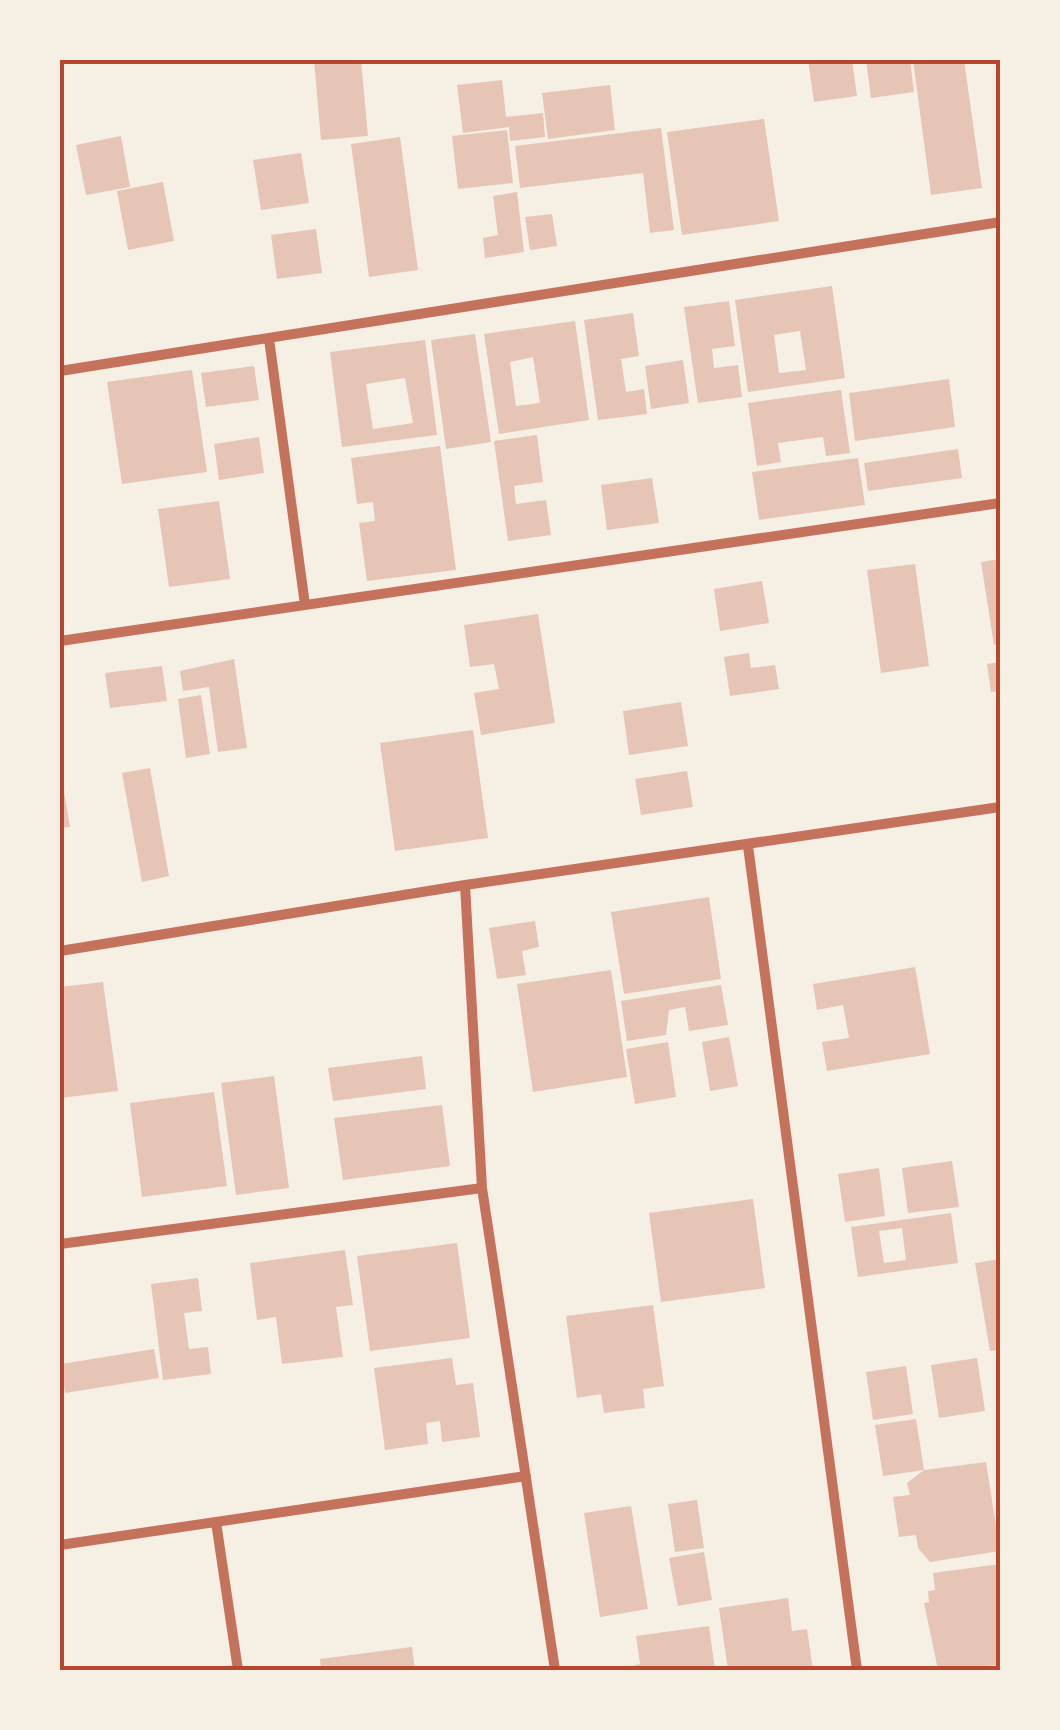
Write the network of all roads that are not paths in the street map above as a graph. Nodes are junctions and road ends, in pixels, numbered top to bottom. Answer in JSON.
{"nodes":[{"id":1,"x":1000,"y":222,"type":"edge"},
{"id":2,"x":269,"y":339,"type":"junction"},
{"id":3,"x":60,"y":371,"type":"edge"},
{"id":4,"x":1000,"y":503,"type":"edge"},
{"id":5,"x":305,"y":605,"type":"junction"},
{"id":6,"x":60,"y":641,"type":"edge"},
{"id":7,"x":1000,"y":808,"type":"edge"},
{"id":8,"x":748,"y":846,"type":"junction"},
{"id":9,"x":465,"y":885,"type":"junction"},
{"id":10,"x":60,"y":950,"type":"edge"},
{"id":11,"x":482,"y":1188,"type":"junction"},
{"id":12,"x":60,"y":1244,"type":"edge"},
{"id":13,"x":526,"y":1476,"type":"junction"},
{"id":14,"x":216,"y":1522,"type":"junction"},
{"id":15,"x":60,"y":1546,"type":"edge"},
{"id":16,"x":238,"y":1670,"type":"edge"},
{"id":17,"x":555,"y":1670,"type":"edge"},
{"id":18,"x":857,"y":1670,"type":"edge"}],
"edges":[{"from":1,"to":2,"type":"street"},
{"from":2,"to":3,"type":"street"},
{"from":2,"to":5,"type":"street"},
{"from":4,"to":5,"type":"street"},
{"from":5,"to":6,"type":"street"},
{"from":7,"to":8,"type":"street"},
{"from":8,"to":9,"type":"street"},
{"from":8,"to":18,"type":"street"},
{"from":9,"to":10,"type":"street"},
{"from":9,"to":11,"type":"street"},
{"from":11,"to":12,"type":"street"},
{"from":11,"to":13,"type":"street"},
{"from":13,"to":14,"type":"street"},
{"from":13,"to":17,"type":"street"},
{"from":14,"to":15,"type":"street"},
{"from":14,"to":16,"type":"street"}]}
